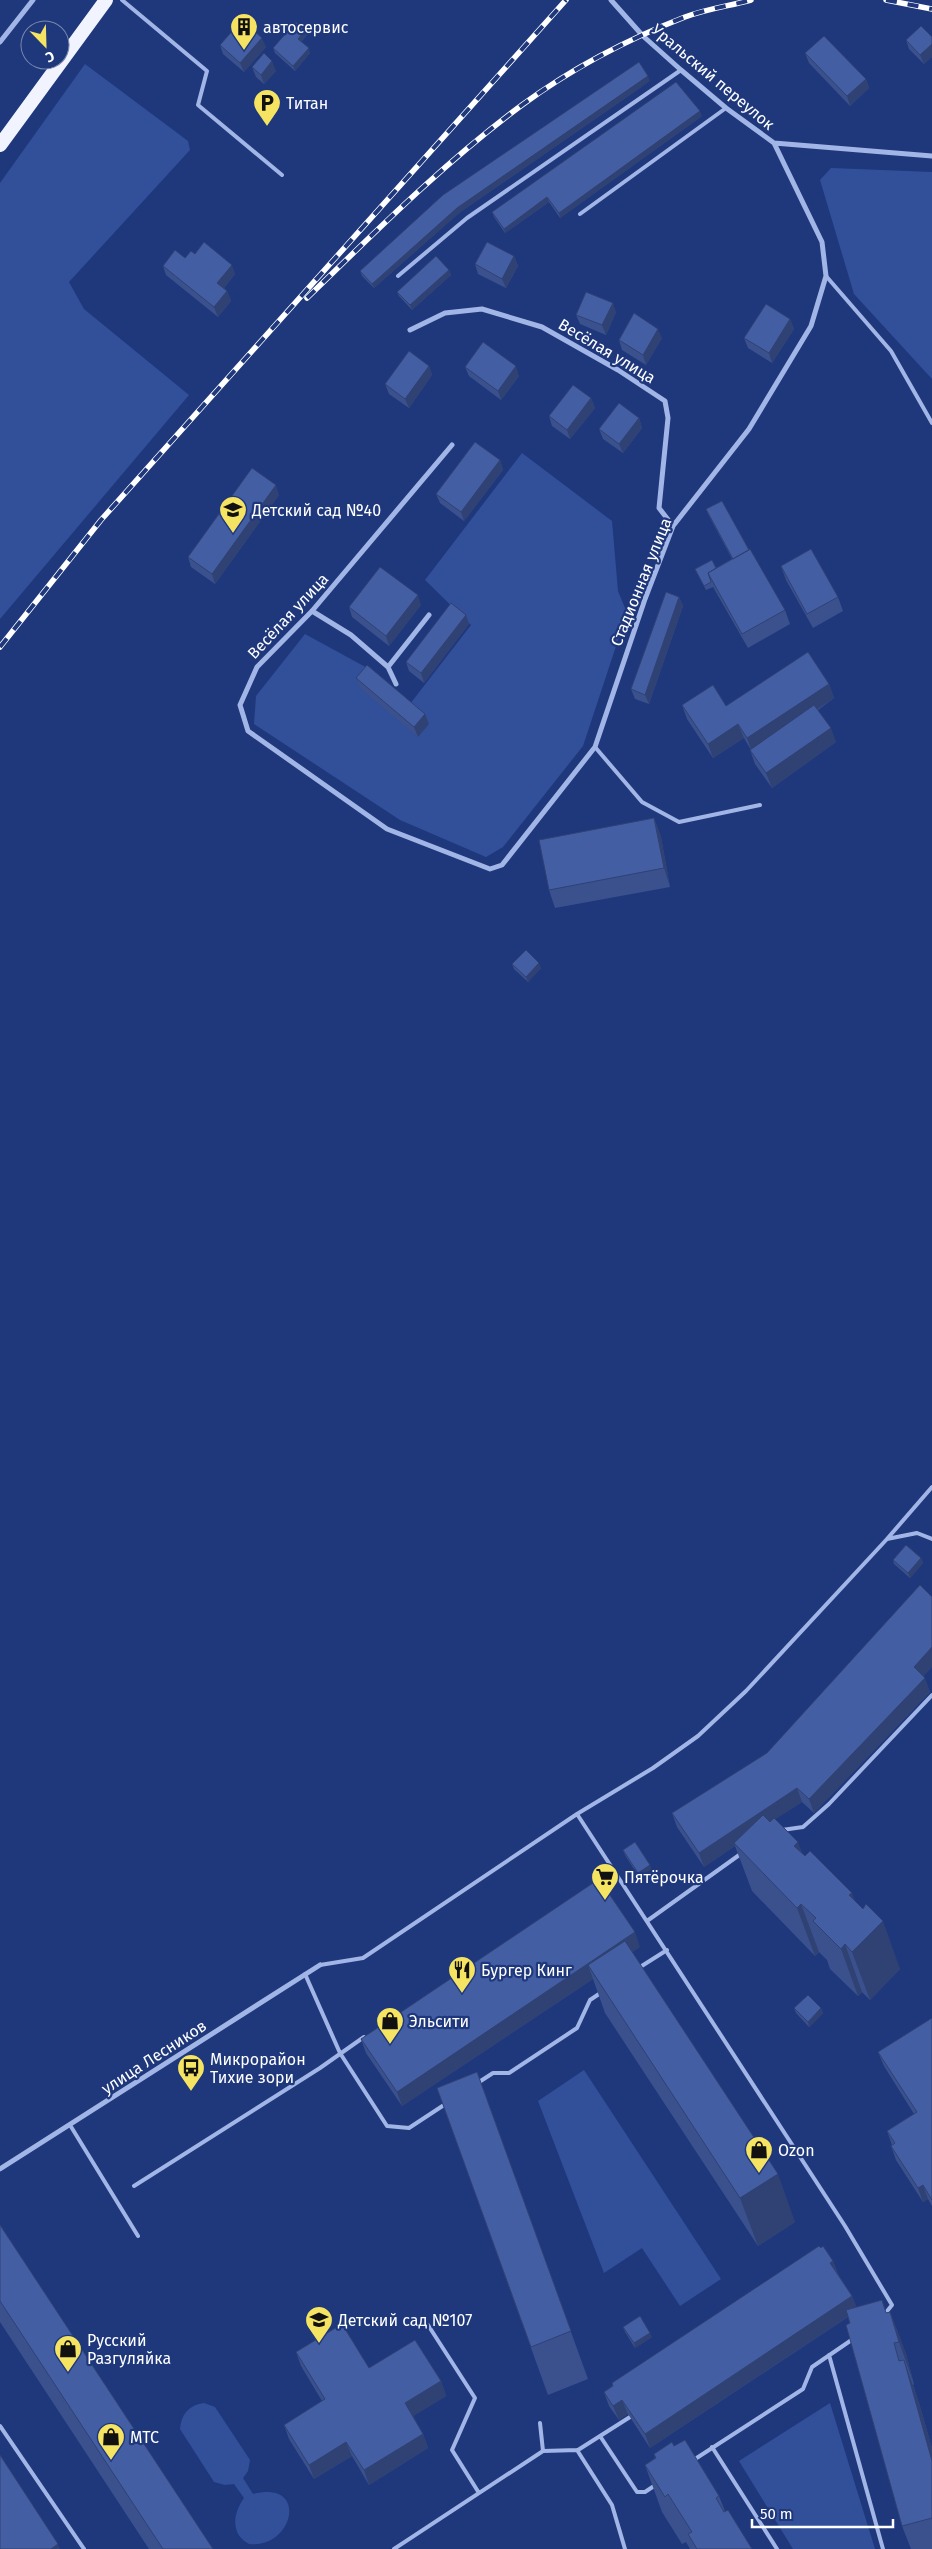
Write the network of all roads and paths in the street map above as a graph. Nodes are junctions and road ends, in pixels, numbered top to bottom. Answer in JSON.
{"nodes":[{"id":1,"x":33,"y":0,"type":"edge"},
{"id":2,"x":106,"y":0,"type":"edge"},
{"id":3,"x":122,"y":0,"type":"edge"},
{"id":4,"x":612,"y":0,"type":"edge"},
{"id":5,"x":0,"y":42,"type":"edge"},
{"id":6,"x":681,"y":70,"type":"junction"},
{"id":7,"x":726,"y":108,"type":"junction"},
{"id":8,"x":774,"y":143,"type":"junction"},
{"id":9,"x":0,"y":145,"type":"edge"},
{"id":10,"x":932,"y":156,"type":"edge"},
{"id":11,"x":282,"y":175,"type":"dead end"},
{"id":12,"x":580,"y":214,"type":"dead end"},
{"id":13,"x":398,"y":276,"type":"dead end"},
{"id":14,"x":826,"y":276,"type":"junction"},
{"id":15,"x":410,"y":330,"type":"dead end"},
{"id":16,"x":932,"y":423,"type":"edge"},
{"id":17,"x":452,"y":445,"type":"dead end"},
{"id":18,"x":673,"y":526,"type":"junction"},
{"id":19,"x":312,"y":611,"type":"junction"},
{"id":20,"x":428,"y":615,"type":"dead end"},
{"id":21,"x":388,"y":666,"type":"junction"},
{"id":22,"x":396,"y":684,"type":"dead end"},
{"id":23,"x":595,"y":747,"type":"junction"},
{"id":24,"x":760,"y":804,"type":"dead end"},
{"id":25,"x":388,"y":829,"type":"joint"},
{"id":26,"x":932,"y":1487,"type":"edge"},
{"id":27,"x":887,"y":1539,"type":"junction"},
{"id":28,"x":932,"y":1539,"type":"edge"},
{"id":29,"x":932,"y":1695,"type":"edge"},
{"id":30,"x":577,"y":1814,"type":"junction"},
{"id":31,"x":773,"y":1832,"type":"edge"},
{"id":32,"x":749,"y":1849,"type":"edge"},
{"id":33,"x":613,"y":1870,"type":"junction"},
{"id":34,"x":588,"y":1886,"type":"edge"},
{"id":35,"x":647,"y":1921,"type":"junction"},
{"id":36,"x":667,"y":1950,"type":"junction"},
{"id":37,"x":320,"y":1965,"type":"joint"},
{"id":38,"x":305,"y":1974,"type":"junction"},
{"id":39,"x":628,"y":1975,"type":"edge"},
{"id":40,"x":605,"y":1990,"type":"edge"},
{"id":41,"x":373,"y":2031,"type":"edge"},
{"id":42,"x":340,"y":2053,"type":"junction"},
{"id":43,"x":470,"y":2088,"type":"edge"},
{"id":44,"x":455,"y":2098,"type":"edge"},
{"id":45,"x":70,"y":2124,"type":"junction"},
{"id":46,"x":0,"y":2169,"type":"edge"},
{"id":47,"x":134,"y":2186,"type":"dead end"},
{"id":48,"x":138,"y":2236,"type":"dead end"},
{"id":49,"x":878,"y":2322,"type":"edge"},
{"id":50,"x":428,"y":2325,"type":"dead end"},
{"id":51,"x":862,"y":2333,"type":"edge"},
{"id":52,"x":829,"y":2355,"type":"junction"},
{"id":53,"x":630,"y":2417,"type":"edge"},
{"id":54,"x":540,"y":2423,"type":"dead end"},
{"id":55,"x":0,"y":2426,"type":"edge"},
{"id":56,"x":600,"y":2436,"type":"junction"},
{"id":57,"x":712,"y":2447,"type":"junction"},
{"id":58,"x":578,"y":2450,"type":"junction"},
{"id":59,"x":542,"y":2451,"type":"junction"},
{"id":60,"x":690,"y":2462,"type":"edge"},
{"id":61,"x":660,"y":2482,"type":"edge"},
{"id":62,"x":479,"y":2493,"type":"junction"},
{"id":63,"x":400,"y":2547,"type":"edge"},
{"id":64,"x":84,"y":2549,"type":"edge"},
{"id":65,"x":394,"y":2549,"type":"edge"},
{"id":66,"x":625,"y":2549,"type":"edge"},
{"id":67,"x":776,"y":2549,"type":"edge"},
{"id":68,"x":883,"y":2549,"type":"edge"}],
"edges":[{"from":1,"to":5,"type":"street"},
{"from":2,"to":9,"type":"highway"},
{"from":3,"to":11,"type":"lane"},
{"from":4,"to":6,"type":"street","name":"Уральский переулок"},
{"from":6,"to":7,"type":"street","name":"Уральский переулок"},
{"from":6,"to":13,"type":"lane"},
{"from":7,"to":8,"type":"street","name":"Уральский переулок"},
{"from":7,"to":12,"type":"lane"},
{"from":8,"to":10,"type":"street","name":"Уральский переулок"},
{"from":8,"to":14,"type":"street","name":"Стадионная улица"},
{"from":14,"to":16,"type":"lane"},
{"from":14,"to":18,"type":"street","name":"Стадионная улица"},
{"from":15,"to":18,"type":"street","name":"Весёлая улица"},
{"from":17,"to":19,"type":"street","name":"Весёлая улица"},
{"from":18,"to":23,"type":"street","name":"Стадионная улица"},
{"from":19,"to":21,"type":"street"},
{"from":19,"to":25,"type":"street","name":"Весёлая улица"},
{"from":20,"to":21,"type":"street"},
{"from":21,"to":22,"type":"street"},
{"from":23,"to":24,"type":"lane"},
{"from":23,"to":25,"type":"street","name":"Стадионная улица"},
{"from":26,"to":27,"type":"lane"},
{"from":27,"to":28,"type":"lane"},
{"from":27,"to":30,"type":"lane"},
{"from":29,"to":31,"type":"lane"},
{"from":30,"to":33,"type":"lane"},
{"from":30,"to":37,"type":"lane"},
{"from":32,"to":35,"type":"lane"},
{"from":33,"to":34,"type":"lane"},
{"from":33,"to":35,"type":"lane"},
{"from":35,"to":36,"type":"lane"},
{"from":36,"to":39,"type":"lane"},
{"from":36,"to":49,"type":"lane"},
{"from":37,"to":38,"type":"street","name":"улица Лесников"},
{"from":38,"to":42,"type":"lane"},
{"from":38,"to":45,"type":"street","name":"улица Лесников"},
{"from":40,"to":43,"type":"lane"},
{"from":41,"to":42,"type":"lane"},
{"from":42,"to":44,"type":"lane"},
{"from":42,"to":47,"type":"lane"},
{"from":45,"to":46,"type":"street","name":"улица Лесников"},
{"from":45,"to":48,"type":"lane"},
{"from":50,"to":62,"type":"lane"},
{"from":51,"to":52,"type":"lane"},
{"from":52,"to":57,"type":"lane"},
{"from":52,"to":68,"type":"lane"},
{"from":53,"to":56,"type":"lane"},
{"from":54,"to":59,"type":"lane"},
{"from":55,"to":64,"type":"lane"},
{"from":56,"to":58,"type":"lane"},
{"from":56,"to":61,"type":"lane"},
{"from":57,"to":60,"type":"lane"},
{"from":57,"to":67,"type":"lane"},
{"from":58,"to":59,"type":"lane"},
{"from":58,"to":66,"type":"lane"},
{"from":59,"to":62,"type":"lane"},
{"from":62,"to":63,"type":"lane"},
{"from":63,"to":65,"type":"lane"}]}
